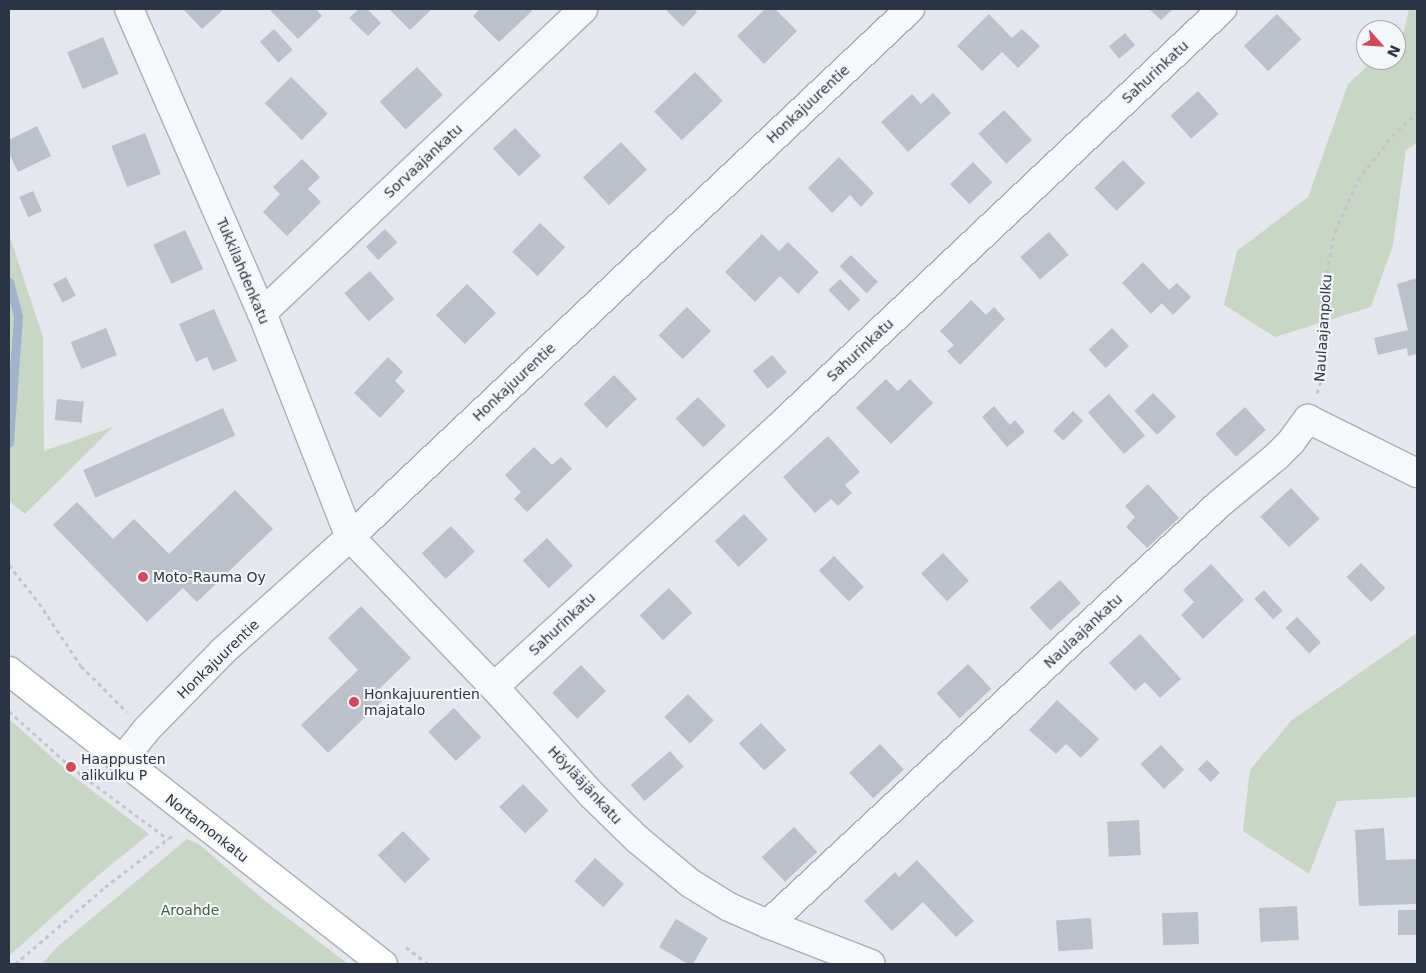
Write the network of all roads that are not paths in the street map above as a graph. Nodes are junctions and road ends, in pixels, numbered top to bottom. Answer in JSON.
{"nodes":[{"id":1,"x":129,"y":9,"type":"edge"},
{"id":2,"x":584,"y":9,"type":"edge"},
{"id":3,"x":910,"y":9,"type":"edge"},
{"id":4,"x":1222,"y":9,"type":"edge"},
{"id":5,"x":262,"y":313,"type":"junction"},
{"id":6,"x":1417,"y":473,"type":"edge"},
{"id":7,"x":350,"y":537,"type":"junction"},
{"id":8,"x":9,"y":671,"type":"edge"},
{"id":9,"x":494,"y":687,"type":"junction"},
{"id":10,"x":122,"y":760,"type":"junction"},
{"id":11,"x":768,"y":924,"type":"junction"},
{"id":12,"x":383,"y":964,"type":"edge"},
{"id":13,"x":871,"y":964,"type":"edge"}],
"edges":[{"from":1,"to":5,"type":"street","name":"Tukkilahdenkatu"},
{"from":2,"to":5,"type":"street","name":"Sorvaajankatu"},
{"from":3,"to":7,"type":"street","name":"Honkajuurentie"},
{"from":4,"to":9,"type":"street","name":"Sahurinkatu"},
{"from":5,"to":7,"type":"street","name":"Tukkilahdenkatu"},
{"from":6,"to":11,"type":"street","name":"Naulaajankatu"},
{"from":7,"to":9,"type":"street","name":"Höylääjänkatu"},
{"from":7,"to":10,"type":"street","name":"Honkajuurentie"},
{"from":8,"to":10,"type":"main road","name":"Nortamonkatu"},
{"from":9,"to":11,"type":"street","name":"Höylääjänkatu"},
{"from":10,"to":12,"type":"main road","name":"Nortamonkatu"},
{"from":11,"to":13,"type":"street","name":"Höylääjänkatu"}]}
